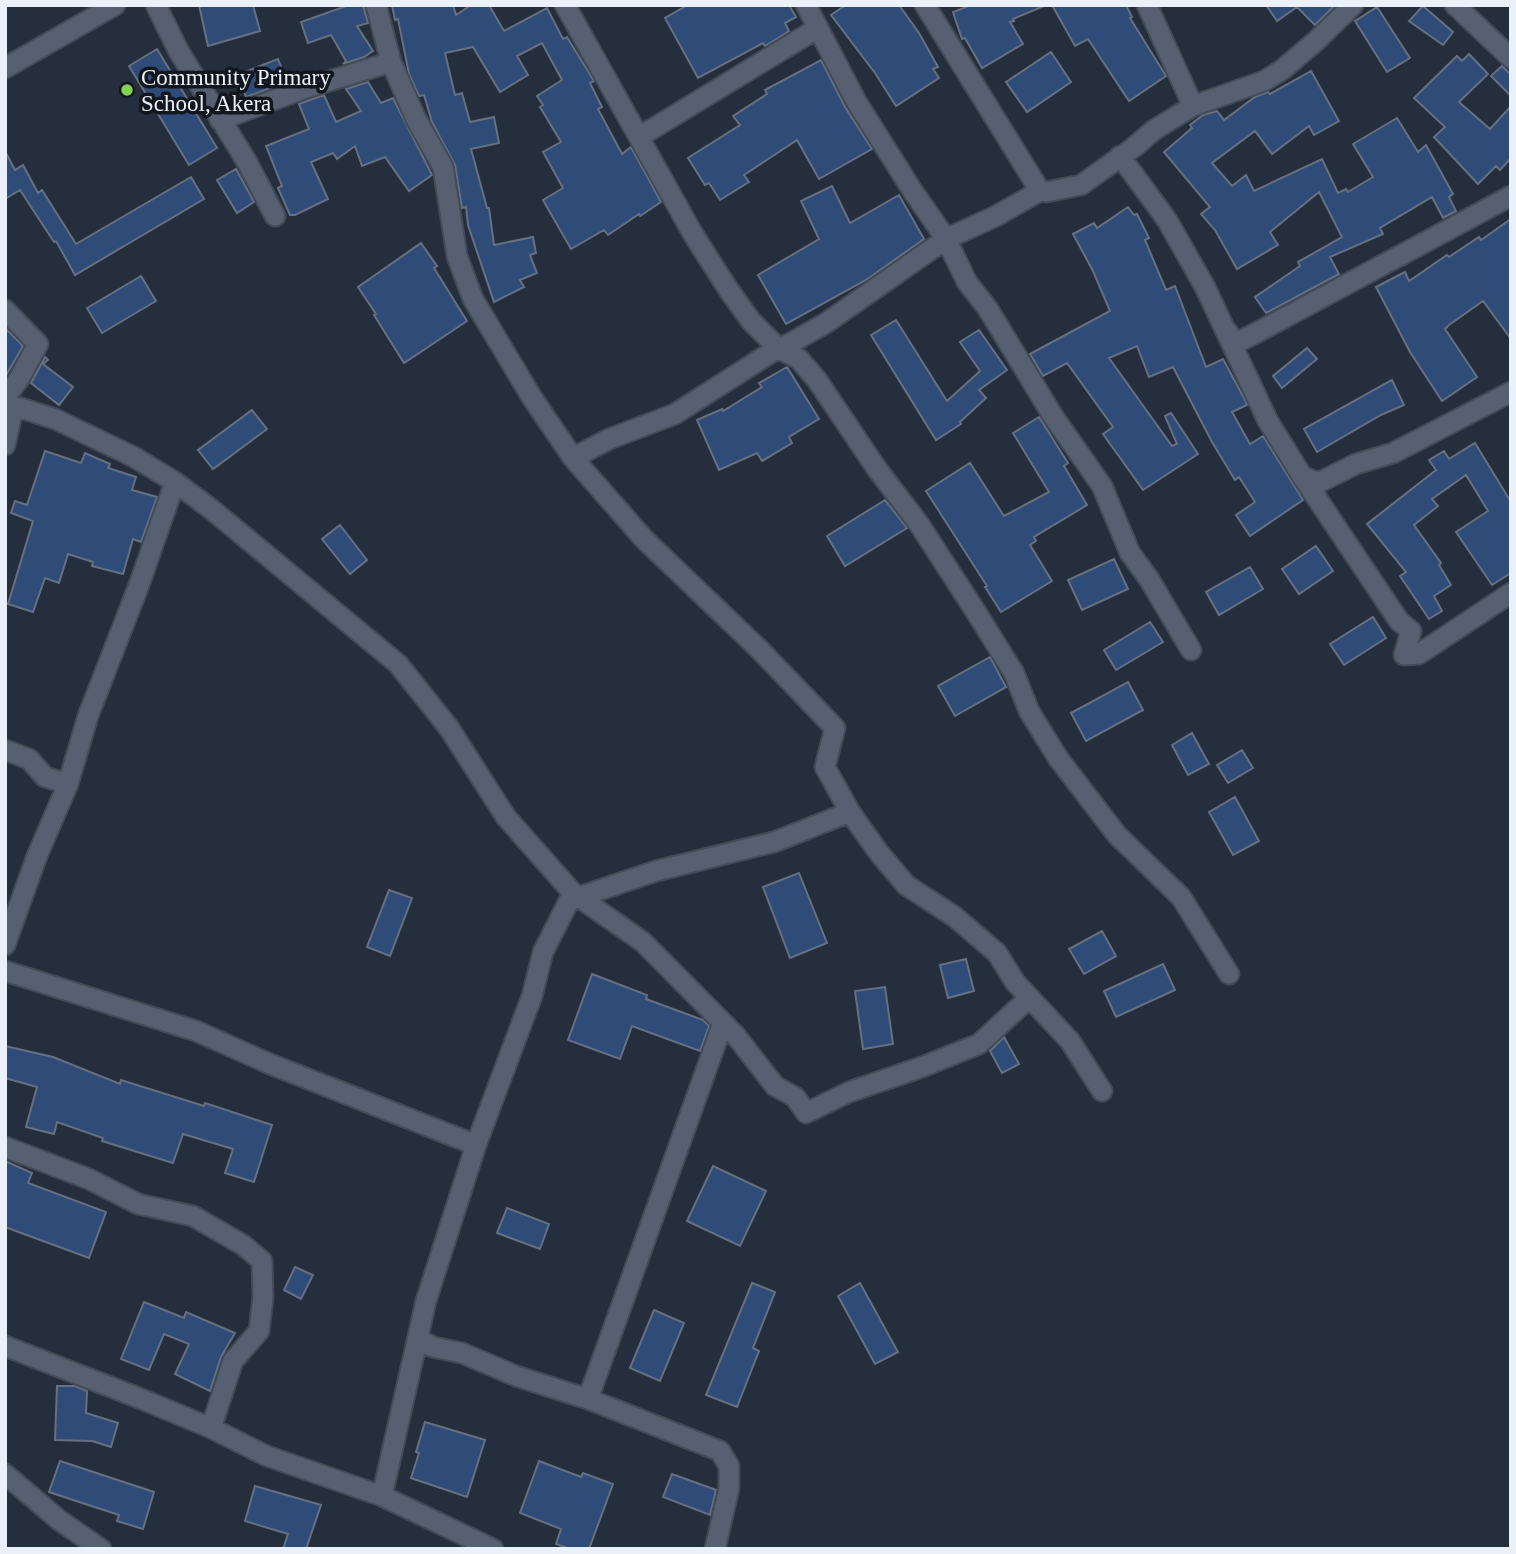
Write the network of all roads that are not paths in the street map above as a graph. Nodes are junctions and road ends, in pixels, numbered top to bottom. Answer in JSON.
{"nodes":[{"id":1,"x":116,"y":5,"type":"edge"},
{"id":2,"x":156,"y":5,"type":"edge"},
{"id":3,"x":376,"y":5,"type":"edge"},
{"id":4,"x":565,"y":5,"type":"edge"},
{"id":5,"x":806,"y":5,"type":"edge"},
{"id":6,"x":925,"y":5,"type":"edge"},
{"id":7,"x":1147,"y":5,"type":"edge"},
{"id":8,"x":1353,"y":5,"type":"edge"},
{"id":9,"x":1455,"y":5,"type":"edge"},
{"id":10,"x":818,"y":28,"type":"junction"},
{"id":11,"x":1511,"y":58,"type":"edge"},
{"id":12,"x":391,"y":62,"type":"junction"},
{"id":13,"x":5,"y":68,"type":"edge"},
{"id":14,"x":1193,"y":106,"type":"junction"},
{"id":15,"x":220,"y":120,"type":"junction"},
{"id":16,"x":639,"y":137,"type":"junction"},
{"id":17,"x":1120,"y":156,"type":"junction"},
{"id":18,"x":1040,"y":191,"type":"junction"},
{"id":19,"x":1511,"y":196,"type":"edge"},
{"id":20,"x":275,"y":216,"type":"dead end"},
{"id":21,"x":946,"y":239,"type":"junction"},
{"id":22,"x":5,"y":310,"type":"edge"},
{"id":23,"x":1225,"y":327,"type":"junction"},
{"id":24,"x":778,"y":348,"type":"junction"},
{"id":25,"x":1511,"y":392,"type":"edge"},
{"id":26,"x":8,"y":402,"type":"edge"},
{"id":27,"x":5,"y":445,"type":"edge"},
{"id":28,"x":573,"y":458,"type":"junction"},
{"id":29,"x":1302,"y":476,"type":"junction"},
{"id":30,"x":175,"y":482,"type":"junction"},
{"id":31,"x":1511,"y":593,"type":"edge"},
{"id":32,"x":1191,"y":650,"type":"dead end"},
{"id":33,"x":5,"y":750,"type":"edge"},
{"id":34,"x":68,"y":785,"type":"junction"},
{"id":35,"x":850,"y":812,"type":"junction"},
{"id":36,"x":573,"y":892,"type":"junction"},
{"id":37,"x":5,"y":945,"type":"edge"},
{"id":38,"x":5,"y":971,"type":"edge"},
{"id":39,"x":1229,"y":974,"type":"dead end"},
{"id":40,"x":1029,"y":998,"type":"junction"},
{"id":41,"x":723,"y":1023,"type":"junction"},
{"id":42,"x":1102,"y":1091,"type":"dead end"},
{"id":43,"x":476,"y":1145,"type":"junction"},
{"id":44,"x":5,"y":1147,"type":"edge"},
{"id":45,"x":418,"y":1339,"type":"junction"},
{"id":46,"x":5,"y":1346,"type":"edge"},
{"id":47,"x":588,"y":1399,"type":"junction"},
{"id":48,"x":211,"y":1428,"type":"junction"},
{"id":49,"x":5,"y":1474,"type":"edge"},
{"id":50,"x":382,"y":1496,"type":"junction"},
{"id":51,"x":101,"y":1549,"type":"edge"},
{"id":52,"x":493,"y":1549,"type":"edge"},
{"id":53,"x":715,"y":1549,"type":"edge"}],
"edges":[{"from":1,"to":13,"type":"street"},
{"from":2,"to":15,"type":"street"},
{"from":3,"to":12,"type":"street"},
{"from":4,"to":16,"type":"street"},
{"from":5,"to":10,"type":"street"},
{"from":6,"to":18,"type":"street"},
{"from":7,"to":14,"type":"street"},
{"from":8,"to":14,"type":"street"},
{"from":9,"to":11,"type":"street"},
{"from":10,"to":16,"type":"street"},
{"from":10,"to":21,"type":"street"},
{"from":12,"to":15,"type":"street"},
{"from":12,"to":28,"type":"street"},
{"from":14,"to":17,"type":"street"},
{"from":15,"to":20,"type":"street"},
{"from":16,"to":24,"type":"street"},
{"from":17,"to":18,"type":"street"},
{"from":17,"to":23,"type":"street"},
{"from":18,"to":21,"type":"street"},
{"from":19,"to":23,"type":"street"},
{"from":21,"to":24,"type":"street"},
{"from":21,"to":32,"type":"street"},
{"from":22,"to":26,"type":"street"},
{"from":23,"to":29,"type":"street"},
{"from":24,"to":28,"type":"street"},
{"from":24,"to":39,"type":"street"},
{"from":25,"to":29,"type":"street"},
{"from":26,"to":27,"type":"street"},
{"from":26,"to":30,"type":"street"},
{"from":28,"to":35,"type":"street"},
{"from":29,"to":31,"type":"street"},
{"from":30,"to":34,"type":"street"},
{"from":30,"to":36,"type":"street"},
{"from":33,"to":34,"type":"street"},
{"from":34,"to":37,"type":"street"},
{"from":35,"to":36,"type":"street"},
{"from":35,"to":40,"type":"street"},
{"from":36,"to":41,"type":"street"},
{"from":36,"to":43,"type":"street"},
{"from":38,"to":43,"type":"street"},
{"from":40,"to":41,"type":"street"},
{"from":40,"to":42,"type":"street"},
{"from":41,"to":47,"type":"street"},
{"from":43,"to":45,"type":"street"},
{"from":44,"to":48,"type":"street"},
{"from":45,"to":47,"type":"street"},
{"from":45,"to":50,"type":"street"},
{"from":46,"to":48,"type":"street"},
{"from":47,"to":53,"type":"street"},
{"from":48,"to":50,"type":"street"},
{"from":49,"to":51,"type":"street"},
{"from":50,"to":52,"type":"street"}]}
